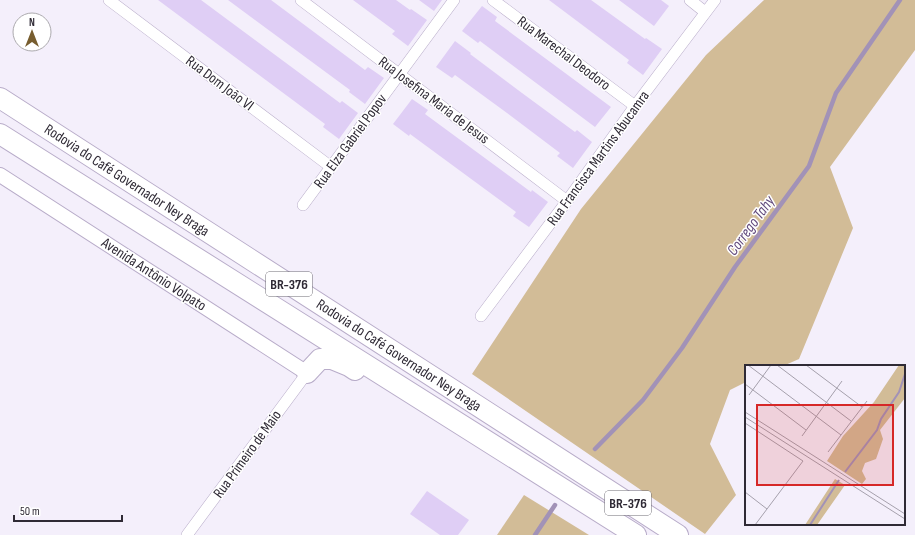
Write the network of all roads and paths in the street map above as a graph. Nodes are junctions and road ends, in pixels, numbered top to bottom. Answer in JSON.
{"nodes":[{"id":1,"x":109,"y":0,"type":"edge"},
{"id":2,"x":301,"y":0,"type":"edge"},
{"id":3,"x":454,"y":0,"type":"edge"},
{"id":4,"x":492,"y":0,"type":"edge"},
{"id":5,"x":690,"y":0,"type":"edge"},
{"id":6,"x":714,"y":0,"type":"edge"},
{"id":7,"x":705,"y":12,"type":"junction"},
{"id":8,"x":399,"y":74,"type":"junction"},
{"id":9,"x":0,"y":98,"type":"edge"},
{"id":10,"x":635,"y":106,"type":"junction"},
{"id":11,"x":0,"y":134,"type":"edge"},
{"id":12,"x":331,"y":167,"type":"junction"},
{"id":13,"x":0,"y":175,"type":"edge"},
{"id":14,"x":567,"y":201,"type":"junction"},
{"id":15,"x":303,"y":205,"type":"dead end"},
{"id":16,"x":481,"y":316,"type":"dead end"},
{"id":17,"x":307,"y":373,"type":"junction"},
{"id":18,"x":187,"y":535,"type":"edge"},
{"id":19,"x":617,"y":535,"type":"edge"},
{"id":20,"x":636,"y":535,"type":"edge"},
{"id":21,"x":678,"y":535,"type":"edge"}],
"edges":[{"from":1,"to":12,"type":"street","name":"Rua Dom João VI"},
{"from":2,"to":8,"type":"street","name":"Rua Josefina Maria de Jesus"},
{"from":3,"to":8,"type":"street","name":"Rua Elza Gabriel Popov"},
{"from":4,"to":10,"type":"street","name":"Rua Marechal Deodoro"},
{"from":5,"to":7,"type":"street"},
{"from":6,"to":7,"type":"street","name":"Rua Francisca Martins Abucamra"},
{"from":7,"to":10,"type":"street","name":"Rua Francisca Martins Abucamra"},
{"from":8,"to":12,"type":"street","name":"Rua Elza Gabriel Popov"},
{"from":8,"to":14,"type":"street","name":"Rua Josefina Maria de Jesus"},
{"from":9,"to":21,"type":"highway","name":"Rodovia do Café Governador Ney Braga","number":"BR-376"},
{"from":10,"to":14,"type":"street","name":"Rua Francisca Martins Abucamra"},
{"from":11,"to":20,"type":"highway","name":"Rodovia do Café Governador Ney Braga","number":"BR-376"},
{"from":12,"to":15,"type":"street","name":"Rua Elza Gabriel Popov"},
{"from":13,"to":17,"type":"street","name":"Avenida Antônio Volpato"},
{"from":14,"to":16,"type":"street","name":"Rua Francisca Martins Abucamra"},
{"from":17,"to":18,"type":"street","name":"Rua Primeiro de Maio"},
{"from":17,"to":19,"type":"highway"}]}
